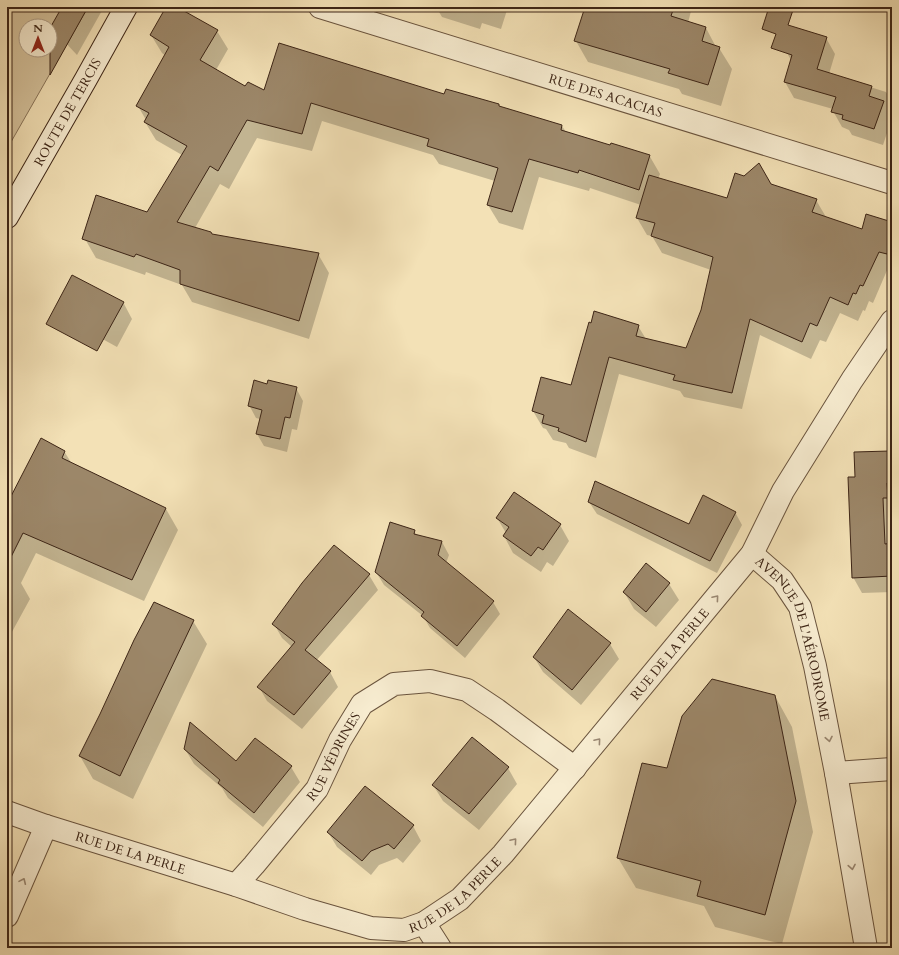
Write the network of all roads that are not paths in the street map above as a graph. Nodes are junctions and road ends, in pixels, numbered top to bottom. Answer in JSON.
{"nodes":[{"id":1,"x":126,"y":7,"type":"edge"},
{"id":2,"x":320,"y":7,"type":"edge"},
{"id":3,"x":892,"y":183,"type":"edge"},
{"id":4,"x":7,"y":217,"type":"edge"},
{"id":5,"x":892,"y":322,"type":"edge"},
{"id":6,"x":752,"y":554,"type":"junction"},
{"id":7,"x":575,"y":768,"type":"junction"},
{"id":8,"x":892,"y":769,"type":"edge"},
{"id":9,"x":836,"y":773,"type":"junction"},
{"id":10,"x":7,"y":812,"type":"edge"},
{"id":11,"x":46,"y":826,"type":"junction"},
{"id":12,"x":236,"y":885,"type":"junction"},
{"id":13,"x":7,"y":916,"type":"edge"},
{"id":14,"x":424,"y":923,"type":"junction"},
{"id":15,"x":440,"y":948,"type":"edge"},
{"id":16,"x":866,"y":948,"type":"edge"}],
"edges":[{"from":1,"to":4,"type":"street","name":"ROUTE DE TERCIS"},
{"from":2,"to":3,"type":"street","name":"RUE DES ACACIAS"},
{"from":5,"to":6,"type":"street","name":"AVENUE DE L'AÉRODROME"},
{"from":7,"to":6,"type":"street","name":"RUE DE LA PERLE","one_way":true},
{"from":6,"to":9,"type":"street","name":"AVENUE DE L'AÉRODROME","one_way":true},
{"from":7,"to":12,"type":"street","name":"RUE VÉDRINES"},
{"from":14,"to":7,"type":"street","name":"RUE DE LA PERLE","one_way":true},
{"from":8,"to":9,"type":"street"},
{"from":9,"to":16,"type":"street","name":"AVENUE DE L'AÉRODROME","one_way":true},
{"from":10,"to":11,"type":"street","name":"RUE DE LA PERLE"},
{"from":11,"to":12,"type":"street","name":"RUE DE LA PERLE"},
{"from":13,"to":11,"type":"street","one_way":true},
{"from":12,"to":14,"type":"street","name":"RUE DE LA PERLE"},
{"from":14,"to":15,"type":"street"}]}
